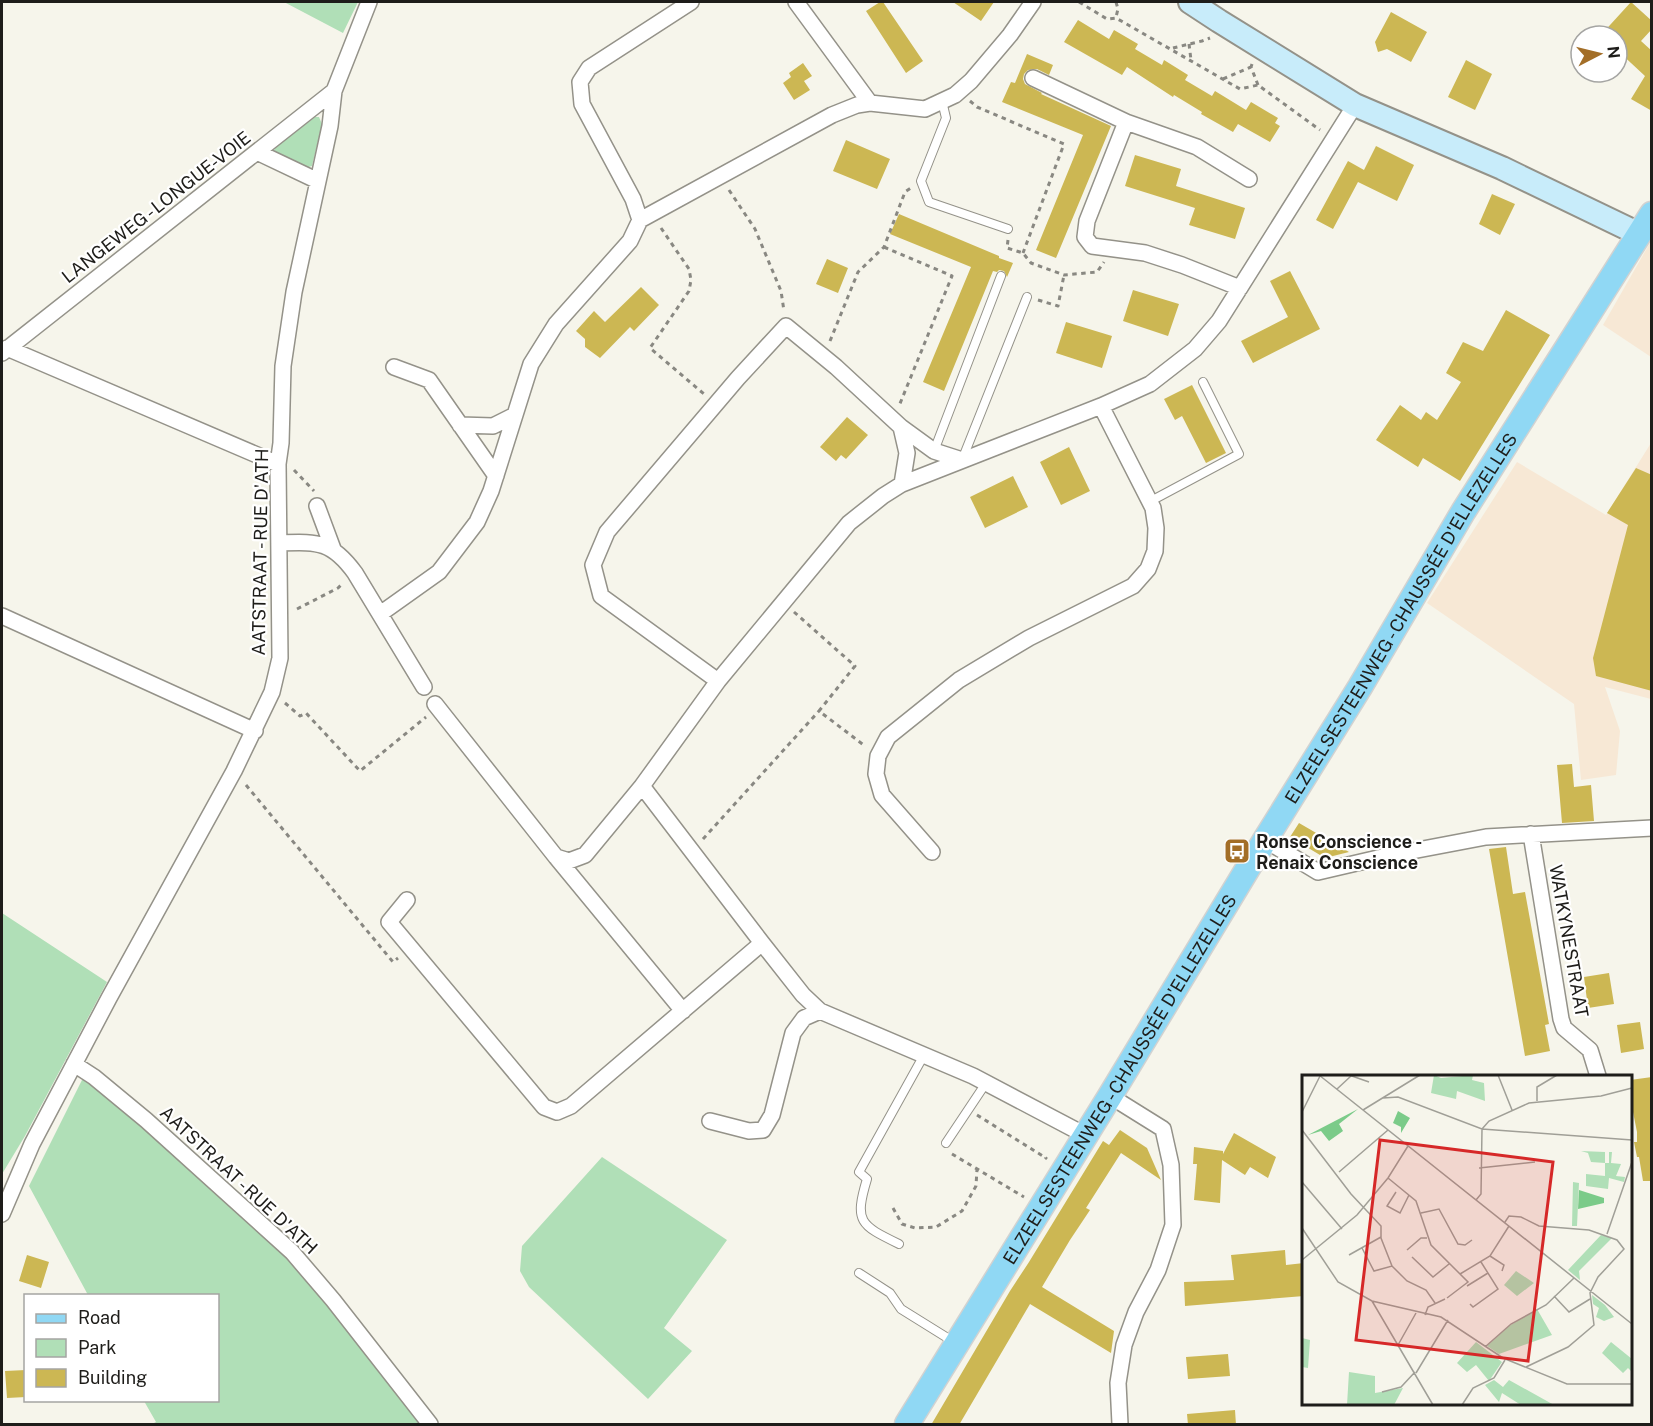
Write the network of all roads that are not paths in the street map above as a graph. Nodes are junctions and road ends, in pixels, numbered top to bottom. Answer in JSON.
{"nodes":[{"id":1,"x":369,"y":2,"type":"edge"},
{"id":2,"x":691,"y":2,"type":"edge"},
{"id":3,"x":796,"y":2,"type":"edge"},
{"id":4,"x":1033,"y":2,"type":"edge"},
{"id":5,"x":1190,"y":2,"type":"edge"},
{"id":6,"x":1033,"y":78,"type":"dead end"},
{"id":7,"x":334,"y":91,"type":"junction"},
{"id":8,"x":942,"y":101,"type":"junction"},
{"id":9,"x":870,"y":104,"type":"junction"},
{"id":10,"x":1355,"y":105,"type":"junction"},
{"id":11,"x":1126,"y":122,"type":"junction"},
{"id":12,"x":257,"y":153,"type":"junction"},
{"id":13,"x":1249,"y":179,"type":"dead end"},
{"id":14,"x":318,"y":181,"type":"junction"},
{"id":15,"x":1652,"y":214,"type":"edge"},
{"id":16,"x":646,"y":217,"type":"junction"},
{"id":17,"x":1008,"y":229,"type":"road end"},
{"id":18,"x":1639,"y":234,"type":"junction"},
{"id":19,"x":1001,"y":276,"type":"dead end"},
{"id":20,"x":1240,"y":288,"type":"junction"},
{"id":21,"x":1027,"y":297,"type":"road end"},
{"id":22,"x":4,"y":350,"type":"edge"},
{"id":23,"x":394,"y":367,"type":"dead end"},
{"id":24,"x":1203,"y":382,"type":"dead end"},
{"id":25,"x":1101,"y":406,"type":"junction"},
{"id":26,"x":515,"y":415,"type":"junction"},
{"id":27,"x":897,"y":424,"type":"junction"},
{"id":28,"x":460,"y":425,"type":"junction"},
{"id":29,"x":934,"y":451,"type":"junction"},
{"id":30,"x":962,"y":460,"type":"junction"},
{"id":31,"x":278,"y":464,"type":"junction"},
{"id":32,"x":496,"y":476,"type":"junction"},
{"id":33,"x":902,"y":483,"type":"junction"},
{"id":34,"x":1149,"y":502,"type":"junction"},
{"id":35,"x":317,"y":506,"type":"road end"},
{"id":36,"x":279,"y":543,"type":"junction"},
{"id":37,"x":333,"y":549,"type":"junction"},
{"id":38,"x":380,"y":614,"type":"junction"},
{"id":39,"x":2,"y":616,"type":"edge"},
{"id":40,"x":718,"y":681,"type":"junction"},
{"id":41,"x":424,"y":687,"type":"dead end"},
{"id":42,"x":437,"y":706,"type":"road end"},
{"id":43,"x":255,"y":731,"type":"junction"},
{"id":44,"x":642,"y":786,"type":"junction"},
{"id":45,"x":1652,"y":828,"type":"edge"},
{"id":46,"x":1531,"y":834,"type":"junction"},
{"id":47,"x":1265,"y":840,"type":"junction"},
{"id":48,"x":932,"y":852,"type":"dead end"},
{"id":49,"x":556,"y":857,"type":"junction"},
{"id":50,"x":407,"y":900,"type":"dead end"},
{"id":51,"x":762,"y":943,"type":"junction"},
{"id":52,"x":682,"y":1011,"type":"junction"},
{"id":53,"x":820,"y":1011,"type":"junction"},
{"id":54,"x":924,"y":1056,"type":"junction"},
{"id":55,"x":74,"y":1064,"type":"junction"},
{"id":56,"x":1597,"y":1075,"type":"edge"},
{"id":57,"x":986,"y":1083,"type":"junction"},
{"id":58,"x":1110,"y":1096,"type":"junction"},
{"id":59,"x":710,"y":1120,"type":"dead end"},
{"id":60,"x":1085,"y":1135,"type":"junction"},
{"id":61,"x":946,"y":1143,"type":"road end"},
{"id":62,"x":2,"y":1214,"type":"edge"},
{"id":63,"x":898,"y":1244,"type":"dead end"},
{"id":64,"x":859,"y":1273,"type":"dead end"},
{"id":65,"x":957,"y":1344,"type":"junction"},
{"id":66,"x":430,"y":1425,"type":"edge"},
{"id":67,"x":907,"y":1425,"type":"edge"},
{"id":68,"x":1120,"y":1425,"type":"edge"}],
"edges":[{"from":1,"to":7,"type":"street","name":"AATSTRAAT - RUE D'ATH"},
{"from":2,"to":16,"type":"street"},
{"from":3,"to":9,"type":"street"},
{"from":4,"to":8,"type":"street"},
{"from":5,"to":10,"type":"street"},
{"from":6,"to":11,"type":"street"},
{"from":7,"to":12,"type":"street","name":"LANGEWEG - LONGUE-VOIE"},
{"from":7,"to":14,"type":"street","name":"AATSTRAAT - RUE D'ATH"},
{"from":8,"to":9,"type":"street"},
{"from":8,"to":17,"type":"lane"},
{"from":9,"to":16,"type":"street"},
{"from":10,"to":18,"type":"street"},
{"from":10,"to":20,"type":"street"},
{"from":11,"to":13,"type":"street"},
{"from":11,"to":20,"type":"street"},
{"from":12,"to":14,"type":"street"},
{"from":12,"to":22,"type":"street","name":"LANGEWEG - LONGUE-VOIE"},
{"from":14,"to":31,"type":"street","name":"AATSTRAAT - RUE D'ATH"},
{"from":15,"to":18,"type":"main road","name":"ELZEELSESTEENWEG - CHAUSSÉE D'ELLEZELLES"},
{"from":16,"to":26,"type":"street"},
{"from":18,"to":47,"type":"main road","name":"ELZEELSESTEENWEG - CHAUSSÉE D'ELLEZELLES"},
{"from":19,"to":29,"type":"lane"},
{"from":20,"to":25,"type":"street"},
{"from":21,"to":30,"type":"lane"},
{"from":22,"to":31,"type":"street"},
{"from":23,"to":28,"type":"street"},
{"from":24,"to":34,"type":"lane"},
{"from":25,"to":30,"type":"street"},
{"from":25,"to":34,"type":"street"},
{"from":26,"to":28,"type":"street"},
{"from":26,"to":32,"type":"street"},
{"from":27,"to":29,"type":"street"},
{"from":27,"to":33,"type":"street"},
{"from":27,"to":40,"type":"street"},
{"from":28,"to":32,"type":"street"},
{"from":29,"to":30,"type":"street"},
{"from":30,"to":33,"type":"street"},
{"from":31,"to":36,"type":"street","name":"AATSTRAAT - RUE D'ATH"},
{"from":32,"to":38,"type":"street"},
{"from":33,"to":40,"type":"street"},
{"from":34,"to":48,"type":"street"},
{"from":35,"to":37,"type":"street"},
{"from":36,"to":37,"type":"street"},
{"from":36,"to":43,"type":"street","name":"AATSTRAAT - RUE D'ATH"},
{"from":37,"to":38,"type":"street"},
{"from":38,"to":41,"type":"street"},
{"from":39,"to":43,"type":"street"},
{"from":40,"to":44,"type":"street"},
{"from":42,"to":49,"type":"street"},
{"from":43,"to":55,"type":"street","name":"AATSTRAAT - RUE D'ATH"},
{"from":44,"to":49,"type":"street"},
{"from":44,"to":51,"type":"street"},
{"from":45,"to":46,"type":"street"},
{"from":46,"to":47,"type":"street"},
{"from":46,"to":56,"type":"street","name":"WATKYNESTRAAT"},
{"from":47,"to":58,"type":"main road","name":"ELZEELSESTEENWEG - CHAUSSÉE D'ELLEZELLES"},
{"from":49,"to":52,"type":"street"},
{"from":50,"to":52,"type":"street"},
{"from":51,"to":52,"type":"street"},
{"from":51,"to":53,"type":"street"},
{"from":53,"to":54,"type":"street"},
{"from":53,"to":59,"type":"street"},
{"from":54,"to":57,"type":"street"},
{"from":54,"to":63,"type":"lane"},
{"from":55,"to":62,"type":"street","name":"AATSTRAAT - RUE D'ATH"},
{"from":55,"to":66,"type":"street","name":"AATSTRAAT - RUE D'ATH"},
{"from":57,"to":60,"type":"street"},
{"from":57,"to":61,"type":"lane"},
{"from":58,"to":60,"type":"main road","name":"ELZEELSESTEENWEG - CHAUSSÉE D'ELLEZELLES"},
{"from":58,"to":68,"type":"street"},
{"from":60,"to":65,"type":"main road","name":"ELZEELSESTEENWEG - CHAUSSÉE D'ELLEZELLES"},
{"from":64,"to":65,"type":"lane"},
{"from":65,"to":67,"type":"main road","name":"ELZEELSESTEENWEG - CHAUSSÉE D'ELLEZELLES"}]}
